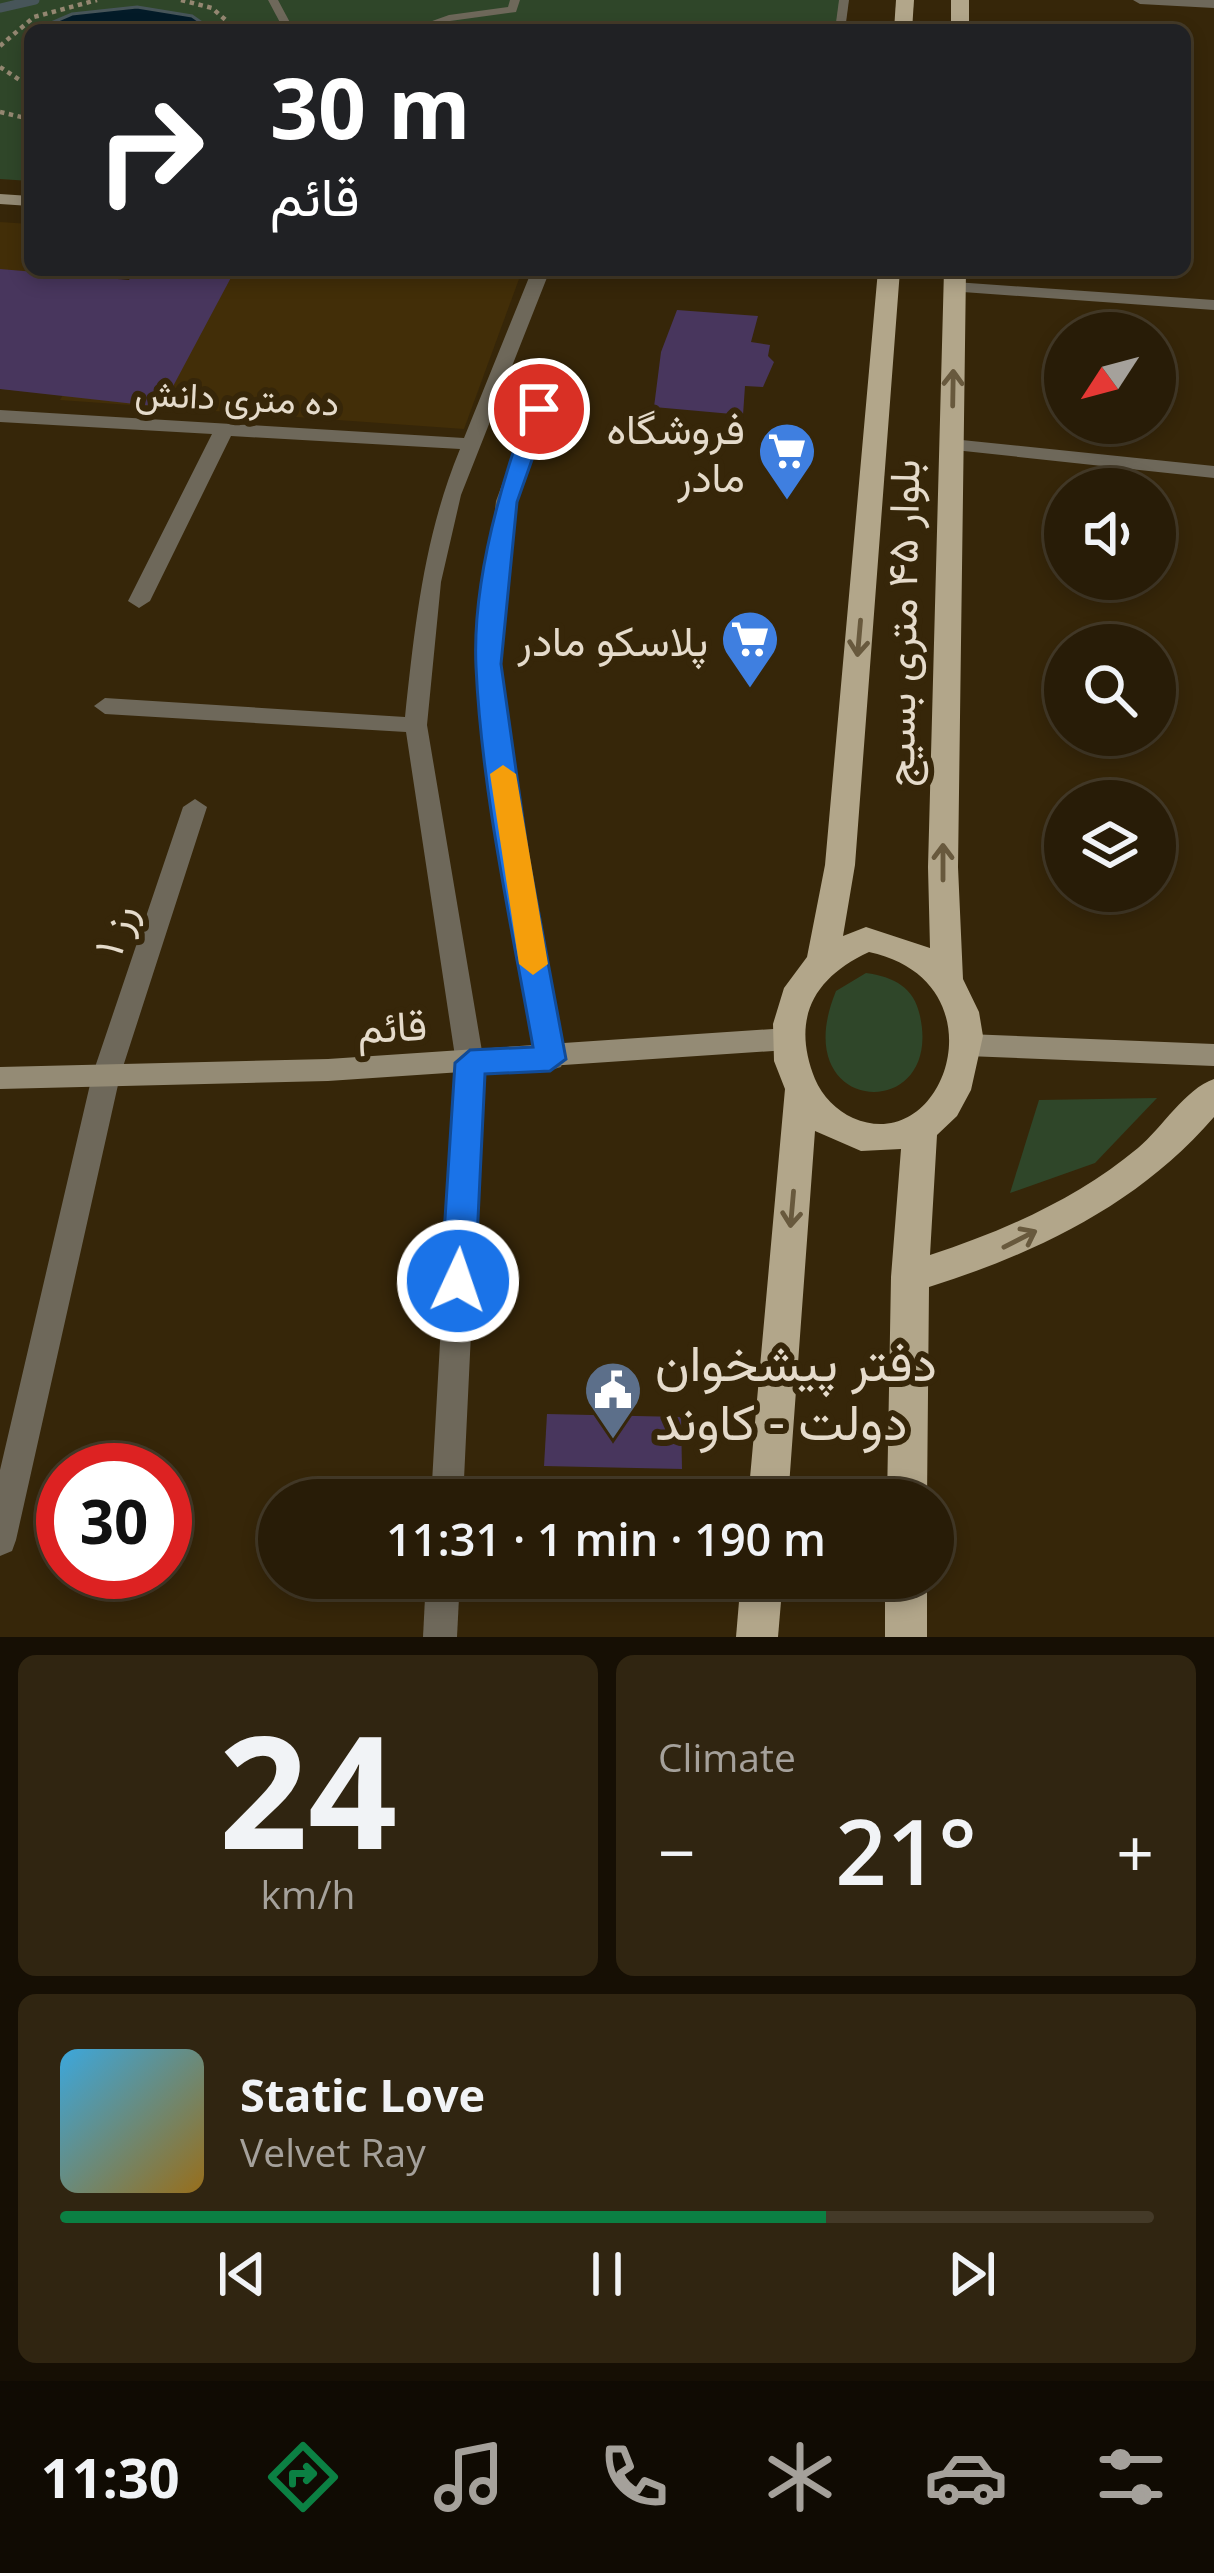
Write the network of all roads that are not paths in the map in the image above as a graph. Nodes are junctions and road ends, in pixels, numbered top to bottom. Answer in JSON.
{"nodes":[{"id":1,"x":515,"y":0,"type":"edge"},
{"id":2,"x":1140,"y":0,"type":"edge"},
{"id":3,"x":1214,"y":4,"type":"edge"},
{"id":4,"x":430,"y":24,"type":"edge"},
{"id":5,"x":539,"y":276,"type":"edge"},
{"id":6,"x":889,"y":276,"type":"edge"},
{"id":7,"x":955,"y":279,"type":"edge"},
{"id":8,"x":1214,"y":305,"type":"edge"},
{"id":9,"x":539,"y":409,"type":"dead end"},
{"id":10,"x":0,"y":416,"type":"edge"},
{"id":11,"x":224,"y":430,"type":"junction"},
{"id":12,"x":470,"y":444,"type":"junction"},
{"id":13,"x":952,"y":445,"type":"junction"},
{"id":14,"x":1214,"y":472,"type":"edge"},
{"id":15,"x":139,"y":601,"type":"dead end"},
{"id":16,"x":105,"y":706,"type":"dead end"},
{"id":17,"x":416,"y":724,"type":"junction"},
{"id":18,"x":194,"y":807,"type":"dead end"},
{"id":19,"x":823,"y":957,"type":"junction"},
{"id":20,"x":947,"y":979,"type":"junction"},
{"id":21,"x":788,"y":1040,"type":"junction"},
{"id":22,"x":968,"y":1046,"type":"junction"},
{"id":23,"x":1214,"y":1055,"type":"edge"},
{"id":24,"x":550,"y":1059,"type":"junction"},
{"id":25,"x":470,"y":1063,"type":"junction"},
{"id":26,"x":106,"y":1076,"type":"junction"},
{"id":27,"x":0,"y":1078,"type":"edge"},
{"id":28,"x":801,"y":1092,"type":"junction"},
{"id":29,"x":1214,"y":1093,"type":"edge"},
{"id":30,"x":920,"y":1130,"type":"junction"},
{"id":31,"x":910,"y":1277,"type":"junction"},
{"id":32,"x":448,"y":1479,"type":"edge"},
{"id":33,"x":770,"y":1479,"type":"edge"},
{"id":34,"x":907,"y":1479,"type":"edge"},
{"id":35,"x":0,"y":1540,"type":"edge"},
{"id":36,"x":442,"y":1599,"type":"edge"},
{"id":37,"x":760,"y":1599,"type":"edge"},
{"id":38,"x":907,"y":1599,"type":"edge"},
{"id":39,"x":440,"y":1637,"type":"edge"},
{"id":40,"x":757,"y":1637,"type":"edge"},
{"id":41,"x":906,"y":1637,"type":"edge"}],
"edges":[{"from":1,"to":4,"type":"lane"},
{"from":2,"to":3,"type":"street"},
{"from":5,"to":12,"type":"street"},
{"from":6,"to":19,"type":"main road","name":"بلوار ۴۵ متری بسیج","one_way":true},
{"from":7,"to":8,"type":"street"},
{"from":13,"to":7,"type":"main road","name":"بلوار ۴۵ متری بسیج","one_way":true},
{"from":9,"to":24,"type":"street"},
{"from":10,"to":11,"type":"street","name":"ده متری دانش"},
{"from":11,"to":12,"type":"street","name":"ده متری دانش"},
{"from":11,"to":15,"type":"street"},
{"from":12,"to":17,"type":"street"},
{"from":13,"to":14,"type":"street"},
{"from":20,"to":13,"type":"main road","name":"بلوار ۴۵ متری بسیج","one_way":true},
{"from":16,"to":17,"type":"street"},
{"from":17,"to":25,"type":"street"},
{"from":18,"to":26,"type":"street","name":"رز ۱"},
{"from":19,"to":20,"type":"main road"},
{"from":19,"to":21,"type":"main road"},
{"from":20,"to":22,"type":"main road"},
{"from":21,"to":24,"type":"street","name":"قائم"},
{"from":21,"to":28,"type":"main road"},
{"from":22,"to":23,"type":"street"},
{"from":22,"to":30,"type":"main road"},
{"from":24,"to":25,"type":"street","name":"قائم"},
{"from":25,"to":26,"type":"street","name":"قائم"},
{"from":25,"to":32,"type":"street"},
{"from":26,"to":27,"type":"street","name":"قائم"},
{"from":26,"to":35,"type":"street","name":"رز ۱"},
{"from":28,"to":30,"type":"main road"},
{"from":28,"to":33,"type":"main road","one_way":true},
{"from":31,"to":29,"type":"main road","one_way":true},
{"from":30,"to":31,"type":"main road"},
{"from":31,"to":34,"type":"main road"},
{"from":36,"to":39,"type":"street"},
{"from":37,"to":40,"type":"main road"},
{"from":38,"to":41,"type":"main road"}]}
